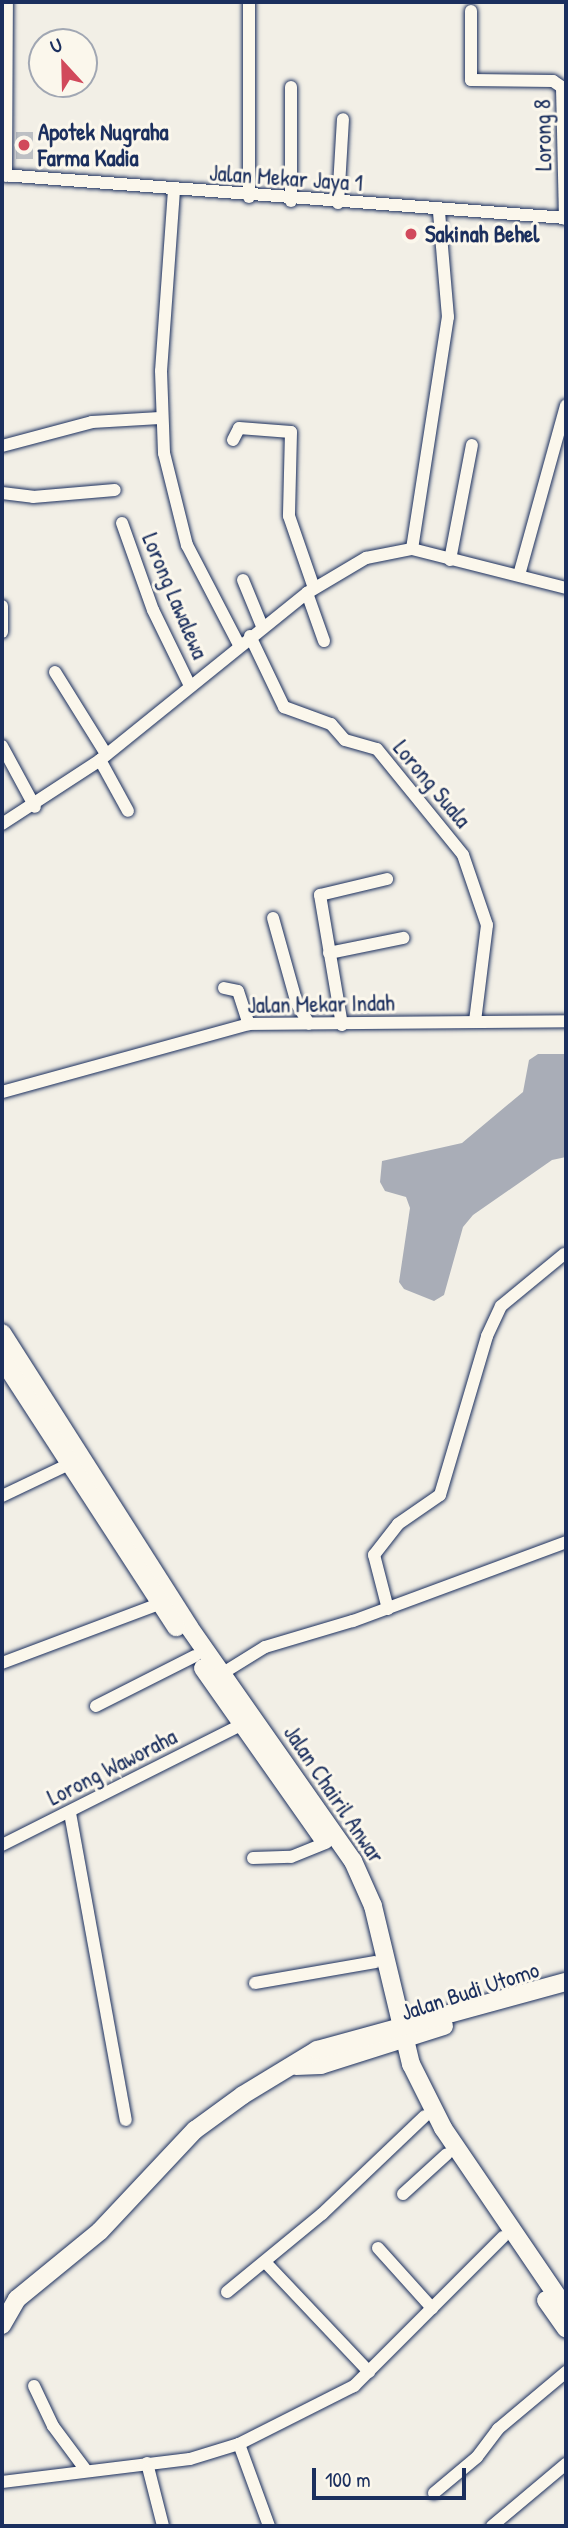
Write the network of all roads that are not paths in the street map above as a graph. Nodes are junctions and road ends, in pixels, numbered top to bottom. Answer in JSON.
{"nodes":[{"id":1,"x":7,"y":2,"type":"edge"},
{"id":2,"x":249,"y":2,"type":"edge"},
{"id":3,"x":471,"y":11,"type":"dead end"},
{"id":4,"x":291,"y":87,"type":"dead end"},
{"id":5,"x":343,"y":119,"type":"dead end"},
{"id":6,"x":4,"y":175,"type":"edge"},
{"id":7,"x":174,"y":190,"type":"junction"},
{"id":8,"x":249,"y":197,"type":"junction"},
{"id":9,"x":290,"y":201,"type":"junction"},
{"id":10,"x":338,"y":203,"type":"junction"},
{"id":11,"x":439,"y":213,"type":"junction"},
{"id":12,"x":566,"y":218,"type":"edge"},
{"id":13,"x":566,"y":405,"type":"edge"},
{"id":14,"x":160,"y":418,"type":"junction"},
{"id":15,"x":233,"y":440,"type":"dead end"},
{"id":16,"x":472,"y":445,"type":"dead end"},
{"id":17,"x":2,"y":446,"type":"edge"},
{"id":18,"x":115,"y":490,"type":"dead end"},
{"id":19,"x":2,"y":493,"type":"edge"},
{"id":20,"x":122,"y":523,"type":"dead end"},
{"id":21,"x":412,"y":549,"type":"junction"},
{"id":22,"x":450,"y":560,"type":"junction"},
{"id":23,"x":519,"y":575,"type":"junction"},
{"id":24,"x":243,"y":580,"type":"dead end"},
{"id":25,"x":566,"y":588,"type":"edge"},
{"id":26,"x":310,"y":590,"type":"junction"},
{"id":27,"x":2,"y":606,"type":"edge"},
{"id":28,"x":262,"y":626,"type":"junction"},
{"id":29,"x":2,"y":632,"type":"edge"},
{"id":30,"x":250,"y":636,"type":"junction"},
{"id":31,"x":324,"y":641,"type":"dead end"},
{"id":32,"x":239,"y":645,"type":"junction"},
{"id":33,"x":55,"y":673,"type":"dead end"},
{"id":34,"x":190,"y":686,"type":"junction"},
{"id":35,"x":2,"y":746,"type":"edge"},
{"id":36,"x":103,"y":757,"type":"junction"},
{"id":37,"x":34,"y":807,"type":"junction"},
{"id":38,"x":128,"y":811,"type":"dead end"},
{"id":39,"x":2,"y":824,"type":"edge"},
{"id":40,"x":387,"y":879,"type":"dead end"},
{"id":41,"x":273,"y":918,"type":"dead end"},
{"id":42,"x":403,"y":938,"type":"dead end"},
{"id":43,"x":329,"y":953,"type":"junction"},
{"id":44,"x":224,"y":988,"type":"dead end"},
{"id":45,"x":475,"y":1021,"type":"junction"},
{"id":46,"x":566,"y":1021,"type":"edge"},
{"id":47,"x":249,"y":1024,"type":"junction"},
{"id":48,"x":309,"y":1024,"type":"junction"},
{"id":49,"x":342,"y":1025,"type":"junction"},
{"id":50,"x":2,"y":1092,"type":"edge"},
{"id":51,"x":564,"y":1254,"type":"dead end"},
{"id":52,"x":2,"y":1333,"type":"edge"},
{"id":53,"x":2,"y":1359,"type":"edge"},
{"id":54,"x":69,"y":1465,"type":"junction"},
{"id":55,"x":2,"y":1496,"type":"edge"},
{"id":56,"x":566,"y":1542,"type":"edge"},
{"id":57,"x":159,"y":1604,"type":"junction"},
{"id":58,"x":388,"y":1609,"type":"junction"},
{"id":59,"x":195,"y":1656,"type":"junction"},
{"id":60,"x":2,"y":1663,"type":"edge"},
{"id":61,"x":217,"y":1676,"type":"junction"},
{"id":62,"x":96,"y":1706,"type":"dead end"},
{"id":63,"x":241,"y":1725,"type":"junction"},
{"id":64,"x":70,"y":1813,"type":"junction"},
{"id":65,"x":326,"y":1843,"type":"junction"},
{"id":66,"x":2,"y":1845,"type":"edge"},
{"id":67,"x":253,"y":1858,"type":"dead end"},
{"id":68,"x":375,"y":1962,"type":"junction"},
{"id":69,"x":255,"y":1983,"type":"dead end"},
{"id":70,"x":564,"y":1983,"type":"edge"},
{"id":71,"x":396,"y":2033,"type":"junction"},
{"id":72,"x":425,"y":2116,"type":"junction"},
{"id":73,"x":126,"y":2120,"type":"dead end"},
{"id":74,"x":447,"y":2154,"type":"junction"},
{"id":75,"x":403,"y":2194,"type":"dead end"},
{"id":76,"x":503,"y":2237,"type":"junction"},
{"id":77,"x":378,"y":2248,"type":"dead end"},
{"id":78,"x":266,"y":2263,"type":"junction"},
{"id":79,"x":542,"y":2284,"type":"junction"},
{"id":80,"x":228,"y":2292,"type":"dead end"},
{"id":81,"x":432,"y":2308,"type":"junction"},
{"id":82,"x":566,"y":2309,"type":"edge"},
{"id":83,"x":2,"y":2325,"type":"edge"},
{"id":84,"x":566,"y":2329,"type":"edge"},
{"id":85,"x":369,"y":2372,"type":"junction"},
{"id":86,"x":566,"y":2372,"type":"edge"},
{"id":87,"x":34,"y":2386,"type":"dead end"},
{"id":88,"x":239,"y":2444,"type":"junction"},
{"id":89,"x":147,"y":2463,"type":"junction"},
{"id":90,"x":566,"y":2464,"type":"edge"},
{"id":91,"x":85,"y":2469,"type":"junction"},
{"id":92,"x":2,"y":2482,"type":"edge"},
{"id":93,"x":434,"y":2493,"type":"dead end"},
{"id":94,"x":163,"y":2526,"type":"edge"},
{"id":95,"x":269,"y":2526,"type":"edge"},
{"id":96,"x":492,"y":2526,"type":"edge"}],
"edges":[{"from":1,"to":6,"type":"street"},
{"from":2,"to":8,"type":"street"},
{"from":3,"to":12,"type":"street","name":"Lorong 8"},
{"from":4,"to":9,"type":"street"},
{"from":5,"to":10,"type":"street"},
{"from":6,"to":7,"type":"street","name":"Jalan Mekar Jaya 1"},
{"from":7,"to":8,"type":"street","name":"Jalan Mekar Jaya 1"},
{"from":7,"to":14,"type":"street"},
{"from":8,"to":9,"type":"street","name":"Jalan Mekar Jaya 1"},
{"from":9,"to":10,"type":"street","name":"Jalan Mekar Jaya 1"},
{"from":10,"to":11,"type":"street","name":"Jalan Mekar Jaya 1"},
{"from":11,"to":12,"type":"street","name":"Jalan Mekar Jaya 1"},
{"from":11,"to":21,"type":"street"},
{"from":13,"to":23,"type":"street"},
{"from":14,"to":17,"type":"street"},
{"from":14,"to":32,"type":"street"},
{"from":15,"to":26,"type":"street"},
{"from":16,"to":22,"type":"street"},
{"from":18,"to":19,"type":"street"},
{"from":20,"to":34,"type":"street","name":"Lorong Lawalewa"},
{"from":21,"to":22,"type":"street"},
{"from":21,"to":26,"type":"street"},
{"from":22,"to":23,"type":"street"},
{"from":23,"to":25,"type":"street"},
{"from":24,"to":28,"type":"street"},
{"from":26,"to":28,"type":"street"},
{"from":26,"to":31,"type":"street"},
{"from":27,"to":29,"type":"street"},
{"from":28,"to":30,"type":"street"},
{"from":30,"to":32,"type":"street"},
{"from":30,"to":45,"type":"street","name":"Lorong Suala"},
{"from":32,"to":34,"type":"street"},
{"from":33,"to":36,"type":"street"},
{"from":34,"to":36,"type":"street"},
{"from":35,"to":37,"type":"street"},
{"from":36,"to":37,"type":"street"},
{"from":36,"to":38,"type":"street"},
{"from":37,"to":39,"type":"street"},
{"from":40,"to":43,"type":"street"},
{"from":41,"to":48,"type":"street"},
{"from":42,"to":43,"type":"street"},
{"from":43,"to":49,"type":"street"},
{"from":44,"to":47,"type":"street"},
{"from":45,"to":46,"type":"street","name":"Jalan Mekar Indah"},
{"from":45,"to":49,"type":"street","name":"Jalan Mekar Indah"},
{"from":47,"to":48,"type":"street","name":"Jalan Mekar Indah"},
{"from":47,"to":50,"type":"street","name":"Jalan Mekar Indah"},
{"from":48,"to":49,"type":"street","name":"Jalan Mekar Indah"},
{"from":51,"to":58,"type":"street"},
{"from":52,"to":61,"type":"main road","name":"Jalan Chairil Anwar"},
{"from":53,"to":54,"type":"main road","name":"Jalan Chairil Anwar"},
{"from":54,"to":55,"type":"street"},
{"from":54,"to":57,"type":"main road","name":"Jalan Chairil Anwar"},
{"from":56,"to":58,"type":"street"},
{"from":57,"to":59,"type":"main road","name":"Jalan Chairil Anwar"},
{"from":57,"to":60,"type":"street"},
{"from":58,"to":61,"type":"street"},
{"from":59,"to":61,"type":"main road","name":"Jalan Chairil Anwar"},
{"from":59,"to":62,"type":"street"},
{"from":61,"to":63,"type":"main road","name":"Jalan Chairil Anwar"},
{"from":61,"to":71,"type":"main road","name":"Jalan Chairil Anwar"},
{"from":63,"to":64,"type":"street","name":"Lorong Waworaha"},
{"from":63,"to":65,"type":"main road","name":"Jalan Chairil Anwar"},
{"from":64,"to":66,"type":"street","name":"Lorong Waworaha"},
{"from":64,"to":73,"type":"street"},
{"from":65,"to":67,"type":"street"},
{"from":65,"to":68,"type":"main road","name":"Jalan Chairil Anwar"},
{"from":68,"to":69,"type":"street"},
{"from":68,"to":71,"type":"main road","name":"Jalan Chairil Anwar"},
{"from":70,"to":71,"type":"main road","name":"Jalan Budi Utomo"},
{"from":71,"to":72,"type":"main road","name":"Jalan Chairil Anwar"},
{"from":71,"to":79,"type":"main road","name":"Jalan Chairil Anwar"},
{"from":71,"to":83,"type":"main road","name":"Jalan Budi Utomo"},
{"from":72,"to":74,"type":"main road","name":"Jalan Chairil Anwar"},
{"from":72,"to":78,"type":"street"},
{"from":74,"to":75,"type":"street"},
{"from":74,"to":76,"type":"main road","name":"Jalan Chairil Anwar"},
{"from":76,"to":79,"type":"main road","name":"Jalan Chairil Anwar"},
{"from":76,"to":81,"type":"street"},
{"from":77,"to":81,"type":"street"},
{"from":78,"to":80,"type":"street"},
{"from":78,"to":85,"type":"street"},
{"from":79,"to":82,"type":"main road","name":"Jalan Chairil Anwar"},
{"from":79,"to":84,"type":"main road","name":"Jalan Chairil Anwar"},
{"from":81,"to":85,"type":"street"},
{"from":85,"to":88,"type":"street"},
{"from":86,"to":93,"type":"street"},
{"from":87,"to":91,"type":"street"},
{"from":88,"to":89,"type":"street"},
{"from":88,"to":95,"type":"street"},
{"from":89,"to":91,"type":"street"},
{"from":89,"to":94,"type":"street"},
{"from":90,"to":96,"type":"street"},
{"from":91,"to":92,"type":"street"}]}
